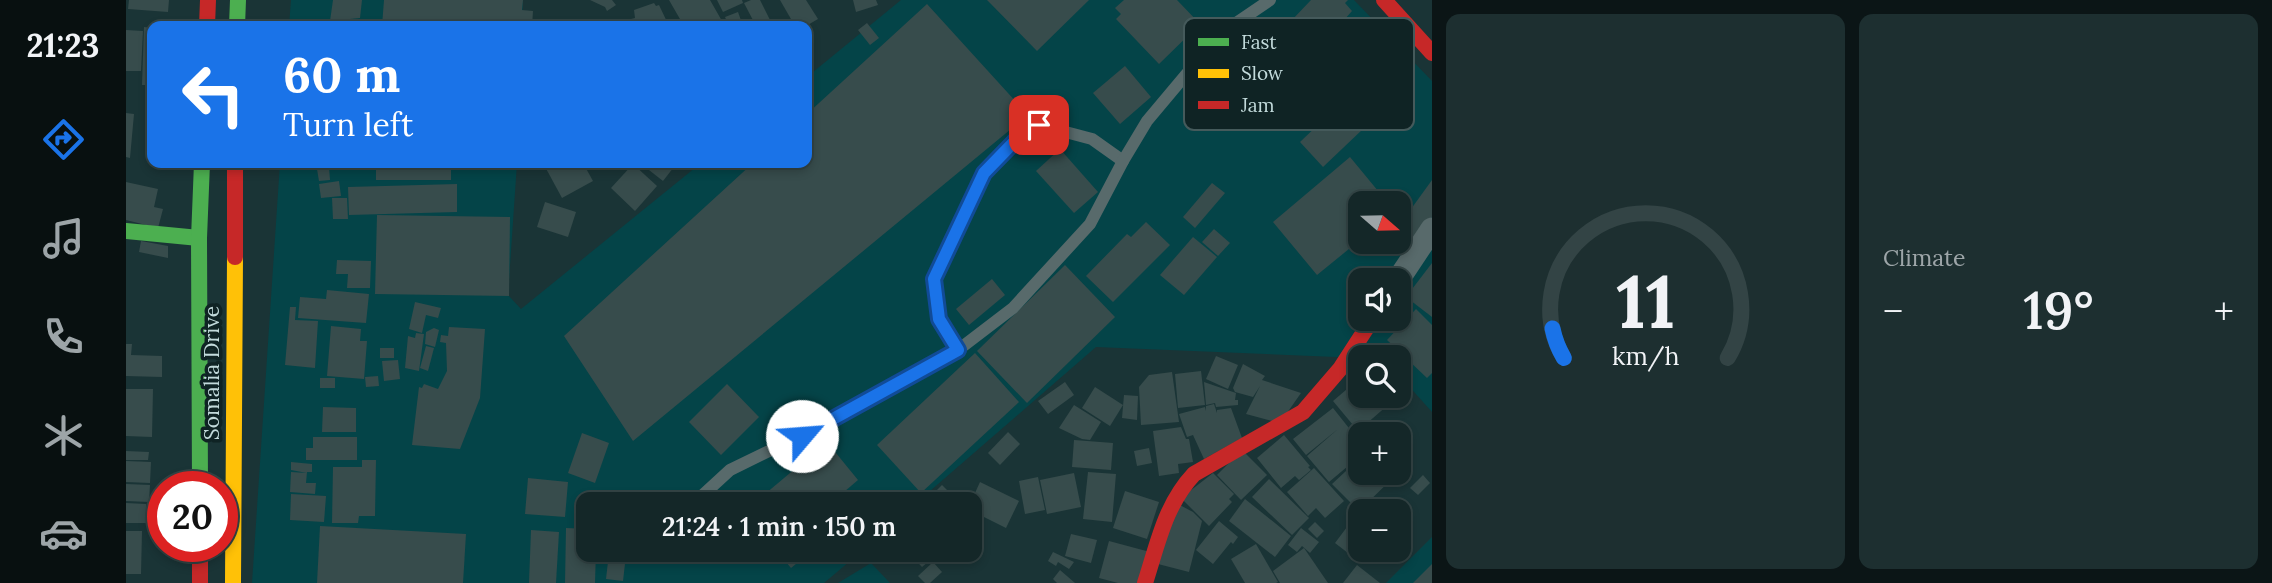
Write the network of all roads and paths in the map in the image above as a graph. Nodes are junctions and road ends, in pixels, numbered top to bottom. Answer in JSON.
{"nodes":[{"id":1,"x":208,"y":0,"type":"edge"},
{"id":2,"x":238,"y":0,"type":"edge"},
{"id":3,"x":1270,"y":0,"type":"edge"},
{"id":4,"x":1384,"y":0,"type":"edge"},
{"id":5,"x":1244,"y":18,"type":"edge"},
{"id":6,"x":1400,"y":18,"type":"edge"},
{"id":7,"x":207,"y":21,"type":"edge"},
{"id":8,"x":237,"y":21,"type":"edge"},
{"id":9,"x":1414,"y":33,"type":"edge"},
{"id":10,"x":1432,"y":53,"type":"edge"},
{"id":11,"x":1184,"y":77,"type":"edge"},
{"id":12,"x":1122,"y":161,"type":"junction"},
{"id":13,"x":202,"y":168,"type":"edge"},
{"id":14,"x":234,"y":168,"type":"edge"},
{"id":15,"x":1432,"y":229,"type":"edge"},
{"id":16,"x":126,"y":231,"type":"edge"},
{"id":17,"x":199,"y":238,"type":"junction"},
{"id":18,"x":1406,"y":268,"type":"edge"},
{"id":19,"x":216,"y":273,"type":"junction"},
{"id":20,"x":1365,"y":331,"type":"edge"},
{"id":21,"x":958,"y":350,"type":"junction"},
{"id":22,"x":201,"y":471,"type":"edge"},
{"id":23,"x":706,"y":492,"type":"edge"},
{"id":24,"x":200,"y":562,"type":"edge"},
{"id":25,"x":201,"y":583,"type":"edge"},
{"id":26,"x":233,"y":583,"type":"edge"},
{"id":27,"x":1145,"y":583,"type":"edge"}],
"edges":[{"from":1,"to":7,"type":"main road"},
{"from":2,"to":8,"type":"main road"},
{"from":3,"to":5,"type":"lane"},
{"from":4,"to":6,"type":"main road"},
{"from":9,"to":10,"type":"main road"},
{"from":11,"to":12,"type":"lane"},
{"from":12,"to":21,"type":"lane"},
{"from":12,"to":21,"type":"lane"},
{"from":13,"to":17,"type":"main road","name":"Somalia Drive"},
{"from":14,"to":19,"type":"main road","name":"Somalia Drive"},
{"from":15,"to":18,"type":"street"},
{"from":16,"to":17,"type":"main road"},
{"from":17,"to":19,"type":"main road","name":"Somalia Drive"},
{"from":19,"to":22,"type":"main road","name":"Somalia Drive"},
{"from":19,"to":26,"type":"main road","name":"Somalia Drive"},
{"from":20,"to":27,"type":"main road"},
{"from":21,"to":23,"type":"lane"},
{"from":24,"to":25,"type":"main road"}]}
